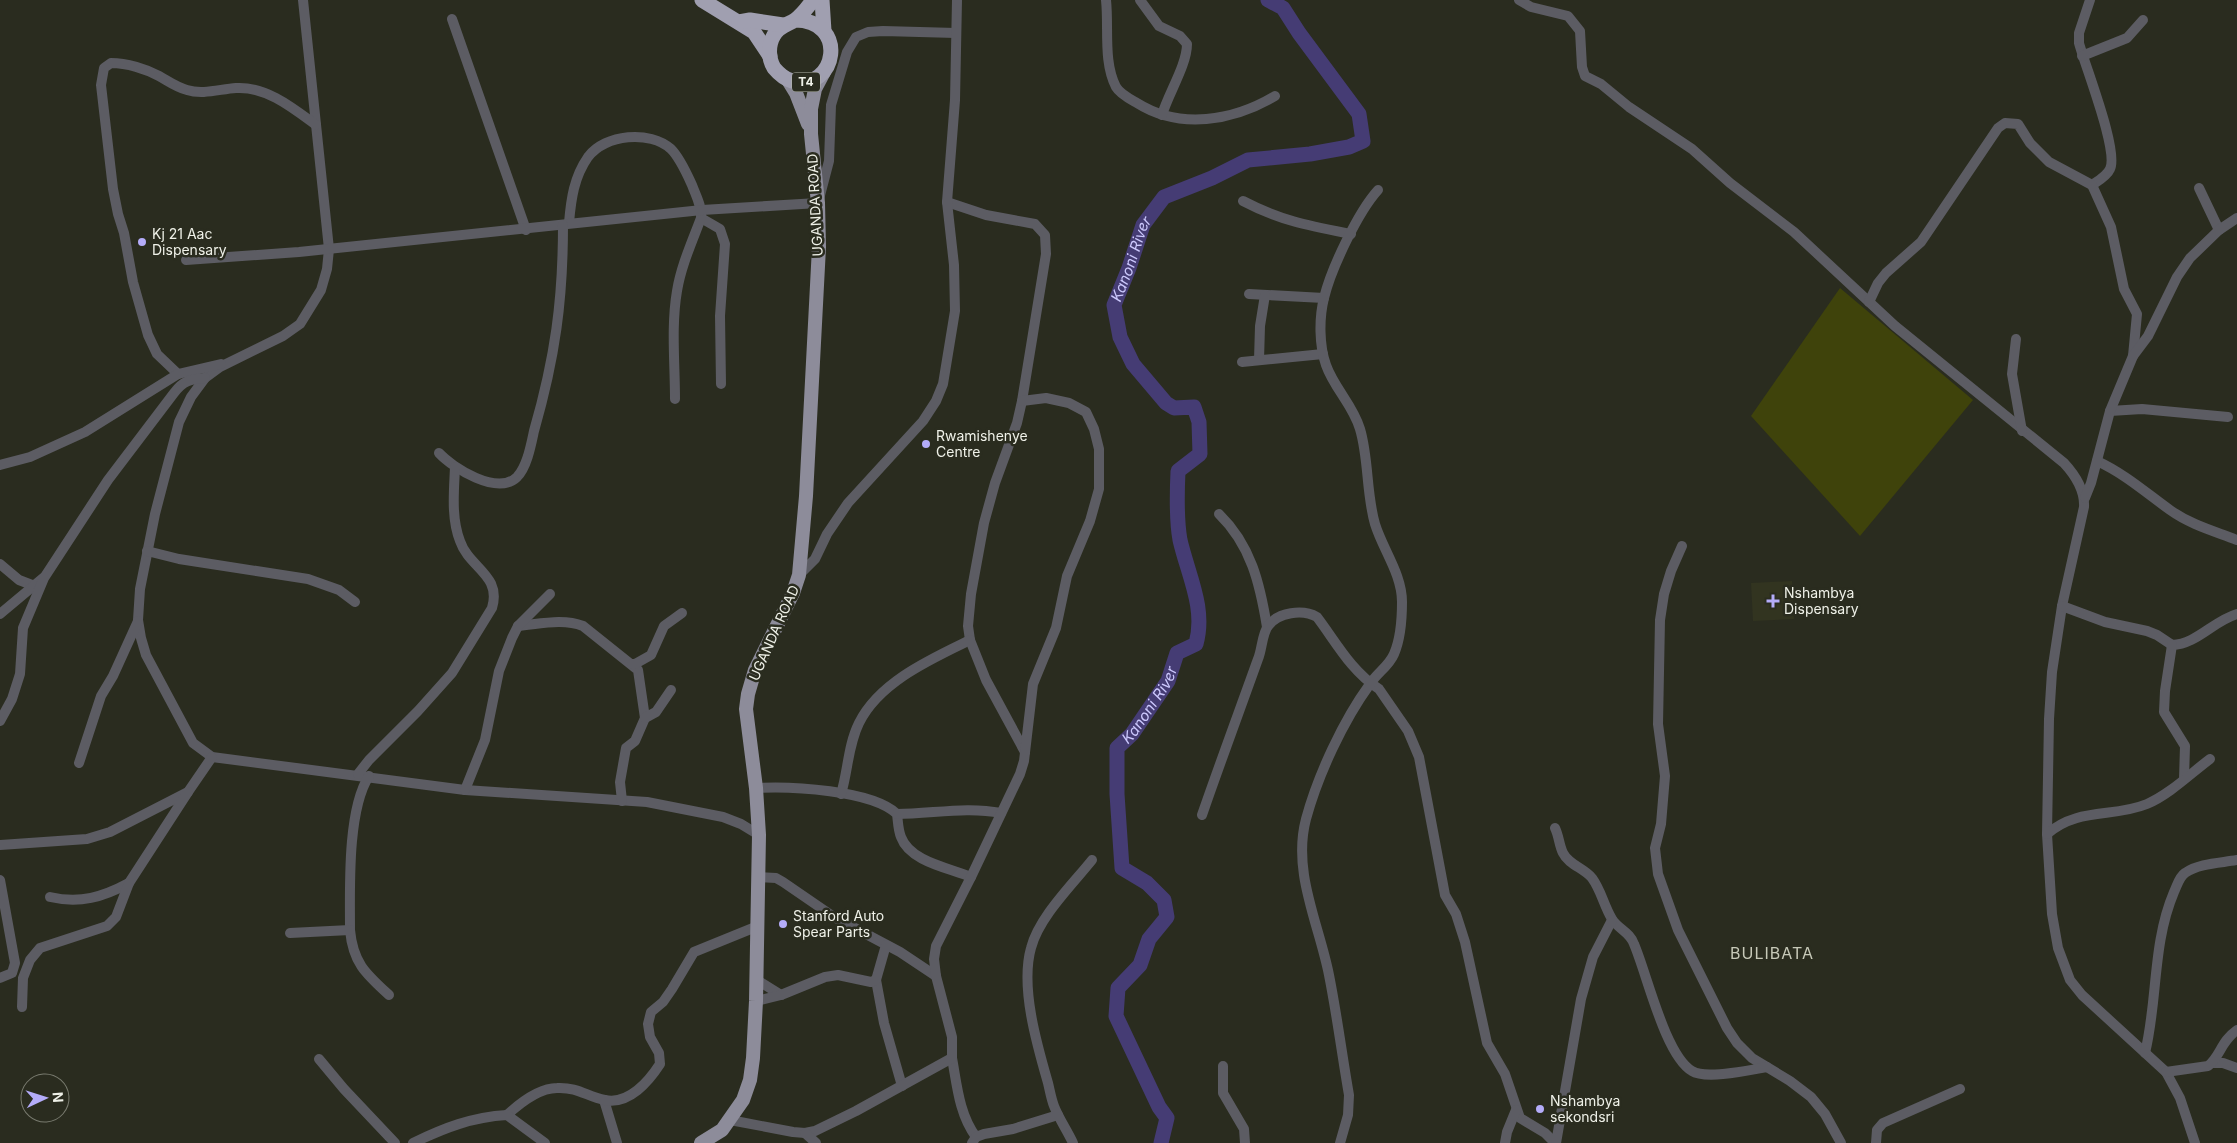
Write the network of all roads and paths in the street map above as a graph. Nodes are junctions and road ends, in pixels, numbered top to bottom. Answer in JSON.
{"nodes":[{"id":1,"x":303,"y":0,"type":"edge"},
{"id":2,"x":702,"y":0,"type":"edge"},
{"id":3,"x":813,"y":0,"type":"edge"},
{"id":4,"x":822,"y":0,"type":"edge"},
{"id":5,"x":957,"y":0,"type":"edge"},
{"id":6,"x":1106,"y":0,"type":"edge"},
{"id":7,"x":1140,"y":0,"type":"edge"},
{"id":8,"x":1519,"y":0,"type":"edge"},
{"id":9,"x":2090,"y":0,"type":"edge"},
{"id":10,"x":452,"y":19,"type":"dead end"},
{"id":11,"x":2143,"y":20,"type":"dead end"},
{"id":12,"x":737,"y":22,"type":"junction"},
{"id":13,"x":789,"y":22,"type":"junction"},
{"id":14,"x":824,"y":31,"type":"junction"},
{"id":15,"x":956,"y":33,"type":"junction"},
{"id":16,"x":770,"y":56,"type":"junction"},
{"id":17,"x":2082,"y":56,"type":"junction"},
{"id":18,"x":824,"y":72,"type":"junction"},
{"id":19,"x":788,"y":80,"type":"junction"},
{"id":20,"x":1275,"y":96,"type":"dead end"},
{"id":21,"x":1162,"y":115,"type":"junction"},
{"id":22,"x":316,"y":124,"type":"junction"},
{"id":23,"x":811,"y":134,"type":"junction"},
{"id":24,"x":2092,"y":185,"type":"junction"},
{"id":25,"x":2199,"y":188,"type":"dead end"},
{"id":26,"x":1378,"y":190,"type":"dead end"},
{"id":27,"x":1243,"y":201,"type":"dead end"},
{"id":28,"x":948,"y":202,"type":"junction"},
{"id":29,"x":818,"y":203,"type":"junction"},
{"id":30,"x":702,"y":214,"type":"junction"},
{"id":31,"x":2237,"y":218,"type":"edge"},
{"id":32,"x":566,"y":224,"type":"junction"},
{"id":33,"x":526,"y":230,"type":"junction"},
{"id":34,"x":2219,"y":230,"type":"junction"},
{"id":35,"x":1351,"y":234,"type":"junction"},
{"id":36,"x":329,"y":249,"type":"junction"},
{"id":37,"x":186,"y":260,"type":"dead end"},
{"id":38,"x":1249,"y":294,"type":"dead end"},
{"id":39,"x":1265,"y":295,"type":"junction"},
{"id":40,"x":1324,"y":298,"type":"junction"},
{"id":41,"x":1869,"y":302,"type":"junction"},
{"id":42,"x":2016,"y":339,"type":"dead end"},
{"id":43,"x":1323,"y":354,"type":"junction"},
{"id":44,"x":2133,"y":356,"type":"junction"},
{"id":45,"x":1259,"y":360,"type":"junction"},
{"id":46,"x":230,"y":362,"type":"junction"},
{"id":47,"x":1242,"y":362,"type":"dead end"},
{"id":48,"x":178,"y":374,"type":"junction"},
{"id":49,"x":205,"y":378,"type":"junction"},
{"id":50,"x":721,"y":384,"type":"dead end"},
{"id":51,"x":674,"y":399,"type":"dead end"},
{"id":52,"x":1022,"y":401,"type":"junction"},
{"id":53,"x":2110,"y":411,"type":"junction"},
{"id":54,"x":2228,"y":417,"type":"dead end"},
{"id":55,"x":2022,"y":430,"type":"junction"},
{"id":56,"x":439,"y":453,"type":"dead end"},
{"id":57,"x":2097,"y":461,"type":"junction"},
{"id":58,"x":0,"y":465,"type":"edge"},
{"id":59,"x":455,"y":467,"type":"junction"},
{"id":60,"x":2084,"y":498,"type":"junction"},
{"id":61,"x":1219,"y":514,"type":"dead end"},
{"id":62,"x":2237,"y":540,"type":"edge"},
{"id":63,"x":1682,"y":546,"type":"dead end"},
{"id":64,"x":148,"y":551,"type":"junction"},
{"id":65,"x":0,"y":564,"type":"edge"},
{"id":66,"x":799,"y":575,"type":"junction"},
{"id":67,"x":44,"y":578,"type":"junction"},
{"id":68,"x":32,"y":585,"type":"junction"},
{"id":69,"x":550,"y":594,"type":"dead end"},
{"id":70,"x":355,"y":602,"type":"dead end"},
{"id":71,"x":2062,"y":606,"type":"junction"},
{"id":72,"x":682,"y":613,"type":"dead end"},
{"id":73,"x":0,"y":614,"type":"edge"},
{"id":74,"x":2237,"y":614,"type":"edge"},
{"id":75,"x":138,"y":620,"type":"junction"},
{"id":76,"x":518,"y":626,"type":"junction"},
{"id":77,"x":1267,"y":627,"type":"junction"},
{"id":78,"x":970,"y":640,"type":"junction"},
{"id":79,"x":2172,"y":645,"type":"junction"},
{"id":80,"x":632,"y":664,"type":"junction"},
{"id":81,"x":1370,"y":683,"type":"junction"},
{"id":82,"x":671,"y":690,"type":"dead end"},
{"id":83,"x":645,"y":718,"type":"junction"},
{"id":84,"x":0,"y":720,"type":"edge"},
{"id":85,"x":1026,"y":753,"type":"junction"},
{"id":86,"x":212,"y":757,"type":"junction"},
{"id":87,"x":2210,"y":759,"type":"dead end"},
{"id":88,"x":79,"y":763,"type":"dead end"},
{"id":89,"x":358,"y":774,"type":"junction"},
{"id":90,"x":369,"y":776,"type":"junction"},
{"id":91,"x":2184,"y":779,"type":"junction"},
{"id":92,"x":756,"y":788,"type":"junction"},
{"id":93,"x":465,"y":790,"type":"junction"},
{"id":94,"x":188,"y":792,"type":"junction"},
{"id":95,"x":841,"y":794,"type":"junction"},
{"id":96,"x":622,"y":801,"type":"junction"},
{"id":97,"x":1001,"y":813,"type":"junction"},
{"id":98,"x":897,"y":814,"type":"junction"},
{"id":99,"x":1202,"y":816,"type":"dead end"},
{"id":100,"x":1554,"y":828,"type":"dead end"},
{"id":101,"x":2048,"y":834,"type":"junction"},
{"id":102,"x":759,"y":835,"type":"junction"},
{"id":103,"x":0,"y":845,"type":"edge"},
{"id":104,"x":1092,"y":860,"type":"dead end"},
{"id":105,"x":2237,"y":860,"type":"edge"},
{"id":106,"x":759,"y":877,"type":"junction"},
{"id":107,"x":971,"y":877,"type":"junction"},
{"id":108,"x":0,"y":880,"type":"edge"},
{"id":109,"x":129,"y":883,"type":"junction"},
{"id":110,"x":50,"y":897,"type":"dead end"},
{"id":111,"x":1612,"y":920,"type":"junction"},
{"id":112,"x":758,"y":926,"type":"junction"},
{"id":113,"x":350,"y":930,"type":"junction"},
{"id":114,"x":290,"y":932,"type":"dead end"},
{"id":115,"x":886,"y":945,"type":"junction"},
{"id":116,"x":936,"y":976,"type":"junction"},
{"id":117,"x":0,"y":978,"type":"edge"},
{"id":118,"x":756,"y":980,"type":"junction"},
{"id":119,"x":876,"y":980,"type":"junction"},
{"id":120,"x":389,"y":995,"type":"dead end"},
{"id":121,"x":781,"y":995,"type":"junction"},
{"id":122,"x":756,"y":1001,"type":"junction"},
{"id":123,"x":22,"y":1007,"type":"dead end"},
{"id":124,"x":2237,"y":1030,"type":"edge"},
{"id":125,"x":2145,"y":1053,"type":"junction"},
{"id":126,"x":952,"y":1058,"type":"junction"},
{"id":127,"x":319,"y":1059,"type":"dead end"},
{"id":128,"x":2212,"y":1063,"type":"junction"},
{"id":129,"x":1223,"y":1066,"type":"dead end"},
{"id":130,"x":1767,"y":1067,"type":"junction"},
{"id":131,"x":2237,"y":1068,"type":"edge"},
{"id":132,"x":2166,"y":1072,"type":"junction"},
{"id":133,"x":902,"y":1086,"type":"junction"},
{"id":134,"x":1960,"y":1089,"type":"dead end"},
{"id":135,"x":604,"y":1100,"type":"junction"},
{"id":136,"x":1516,"y":1110,"type":"junction"},
{"id":137,"x":507,"y":1115,"type":"junction"},
{"id":138,"x":1058,"y":1115,"type":"junction"},
{"id":139,"x":730,"y":1120,"type":"junction"},
{"id":140,"x":805,"y":1133,"type":"junction"},
{"id":141,"x":974,"y":1140,"type":"edge"},
{"id":142,"x":395,"y":1143,"type":"edge"},
{"id":143,"x":413,"y":1143,"type":"edge"},
{"id":144,"x":545,"y":1143,"type":"edge"},
{"id":145,"x":616,"y":1143,"type":"edge"},
{"id":146,"x":701,"y":1143,"type":"edge"},
{"id":147,"x":816,"y":1143,"type":"edge"},
{"id":148,"x":1073,"y":1143,"type":"edge"},
{"id":149,"x":1244,"y":1143,"type":"edge"},
{"id":150,"x":1340,"y":1143,"type":"edge"},
{"id":151,"x":1505,"y":1143,"type":"edge"},
{"id":152,"x":1556,"y":1143,"type":"edge"},
{"id":153,"x":1841,"y":1143,"type":"edge"},
{"id":154,"x":1876,"y":1143,"type":"edge"},
{"id":155,"x":2194,"y":1143,"type":"edge"}],
"edges":[{"from":1,"to":22,"type":"street"},
{"from":2,"to":12,"type":"highway","number":"T4"},
{"from":3,"to":13,"type":"highway"},
{"from":4,"to":14,"type":"highway","number":"T4"},
{"from":5,"to":15,"type":"street"},
{"from":6,"to":21,"type":"street"},
{"from":7,"to":21,"type":"street"},
{"from":8,"to":41,"type":"street"},
{"from":9,"to":17,"type":"street"},
{"from":10,"to":33,"type":"street"},
{"from":11,"to":17,"type":"street"},
{"from":12,"to":13,"type":"highway"},
{"from":12,"to":16,"type":"highway","number":"T4"},
{"from":13,"to":14,"type":"highway"},
{"from":13,"to":16,"type":"highway"},
{"from":14,"to":18,"type":"highway","number":"T4"},
{"from":15,"to":28,"type":"street"},
{"from":15,"to":29,"type":"street"},
{"from":16,"to":19,"type":"highway","number":"T4"},
{"from":17,"to":24,"type":"street"},
{"from":18,"to":19,"type":"highway","number":"T4"},
{"from":18,"to":23,"type":"main road","name":"UGANDA ROAD"},
{"from":19,"to":23,"type":"main road","name":"UGANDA ROAD"},
{"from":20,"to":21,"type":"street"},
{"from":22,"to":36,"type":"street"},
{"from":22,"to":48,"type":"street"},
{"from":23,"to":29,"type":"main road","name":"UGANDA ROAD"},
{"from":24,"to":41,"type":"street"},
{"from":24,"to":44,"type":"street"},
{"from":25,"to":34,"type":"street"},
{"from":26,"to":35,"type":"street"},
{"from":27,"to":35,"type":"street"},
{"from":28,"to":52,"type":"street"},
{"from":28,"to":66,"type":"street"},
{"from":29,"to":30,"type":"street"},
{"from":29,"to":66,"type":"main road","name":"UGANDA ROAD"},
{"from":30,"to":32,"type":"street"},
{"from":30,"to":32,"type":"street"},
{"from":30,"to":50,"type":"street"},
{"from":30,"to":51,"type":"street"},
{"from":31,"to":34,"type":"street"},
{"from":32,"to":33,"type":"street"},
{"from":32,"to":59,"type":"street"},
{"from":33,"to":36,"type":"street"},
{"from":34,"to":44,"type":"street"},
{"from":35,"to":40,"type":"street"},
{"from":36,"to":37,"type":"street"},
{"from":36,"to":46,"type":"street"},
{"from":38,"to":39,"type":"street"},
{"from":39,"to":40,"type":"street"},
{"from":39,"to":45,"type":"street"},
{"from":40,"to":43,"type":"street"},
{"from":41,"to":55,"type":"street"},
{"from":42,"to":55,"type":"street"},
{"from":43,"to":45,"type":"street"},
{"from":43,"to":81,"type":"street"},
{"from":44,"to":53,"type":"street"},
{"from":45,"to":47,"type":"street"},
{"from":46,"to":48,"type":"street"},
{"from":46,"to":49,"type":"street"},
{"from":48,"to":58,"type":"street"},
{"from":49,"to":64,"type":"street"},
{"from":49,"to":67,"type":"street"},
{"from":52,"to":78,"type":"street"},
{"from":52,"to":85,"type":"street"},
{"from":53,"to":54,"type":"street"},
{"from":53,"to":57,"type":"street"},
{"from":55,"to":60,"type":"street"},
{"from":56,"to":59,"type":"street"},
{"from":57,"to":60,"type":"street"},
{"from":57,"to":62,"type":"street"},
{"from":59,"to":89,"type":"street"},
{"from":60,"to":71,"type":"street"},
{"from":61,"to":77,"type":"street"},
{"from":63,"to":130,"type":"street"},
{"from":64,"to":70,"type":"street"},
{"from":64,"to":75,"type":"street"},
{"from":65,"to":68,"type":"street"},
{"from":66,"to":92,"type":"main road","name":"UGANDA ROAD"},
{"from":67,"to":68,"type":"street"},
{"from":67,"to":84,"type":"street"},
{"from":68,"to":73,"type":"street"},
{"from":69,"to":76,"type":"street"},
{"from":71,"to":79,"type":"street"},
{"from":71,"to":101,"type":"street"},
{"from":72,"to":80,"type":"street"},
{"from":74,"to":79,"type":"street"},
{"from":75,"to":86,"type":"street"},
{"from":75,"to":88,"type":"street"},
{"from":76,"to":80,"type":"street"},
{"from":76,"to":93,"type":"street"},
{"from":77,"to":81,"type":"street"},
{"from":77,"to":99,"type":"street"},
{"from":78,"to":85,"type":"street"},
{"from":78,"to":95,"type":"street"},
{"from":79,"to":91,"type":"street"},
{"from":80,"to":83,"type":"street"},
{"from":81,"to":136,"type":"street"},
{"from":81,"to":150,"type":"street"},
{"from":82,"to":83,"type":"street"},
{"from":83,"to":96,"type":"street"},
{"from":85,"to":97,"type":"street"},
{"from":86,"to":89,"type":"street"},
{"from":86,"to":94,"type":"street"},
{"from":87,"to":91,"type":"street"},
{"from":89,"to":90,"type":"street"},
{"from":90,"to":93,"type":"street"},
{"from":90,"to":113,"type":"street"},
{"from":91,"to":101,"type":"street"},
{"from":92,"to":95,"type":"street"},
{"from":92,"to":102,"type":"main road","name":"UGANDA ROAD"},
{"from":93,"to":96,"type":"street"},
{"from":94,"to":103,"type":"street"},
{"from":94,"to":109,"type":"street"},
{"from":95,"to":98,"type":"street"},
{"from":96,"to":102,"type":"street"},
{"from":97,"to":98,"type":"street"},
{"from":97,"to":107,"type":"street"},
{"from":98,"to":107,"type":"street"},
{"from":100,"to":111,"type":"street"},
{"from":101,"to":125,"type":"street"},
{"from":102,"to":106,"type":"main road","name":"UGANDA ROAD"},
{"from":104,"to":138,"type":"street"},
{"from":105,"to":125,"type":"street"},
{"from":106,"to":112,"type":"main road","name":"UGANDA ROAD"},
{"from":106,"to":115,"type":"street"},
{"from":107,"to":116,"type":"street"},
{"from":108,"to":117,"type":"street"},
{"from":109,"to":110,"type":"street"},
{"from":109,"to":123,"type":"street"},
{"from":111,"to":130,"type":"street"},
{"from":111,"to":152,"type":"street"},
{"from":112,"to":118,"type":"main road","name":"UGANDA ROAD"},
{"from":112,"to":135,"type":"street"},
{"from":113,"to":114,"type":"street"},
{"from":113,"to":120,"type":"street"},
{"from":115,"to":116,"type":"street"},
{"from":115,"to":119,"type":"street"},
{"from":116,"to":126,"type":"street"},
{"from":118,"to":121,"type":"street"},
{"from":118,"to":122,"type":"main road","name":"UGANDA ROAD"},
{"from":119,"to":121,"type":"street"},
{"from":119,"to":133,"type":"street"},
{"from":121,"to":122,"type":"street"},
{"from":122,"to":139,"type":"main road","name":"UGANDA ROAD"},
{"from":124,"to":128,"type":"street"},
{"from":125,"to":132,"type":"street"},
{"from":126,"to":133,"type":"street"},
{"from":126,"to":141,"type":"street"},
{"from":127,"to":142,"type":"street"},
{"from":128,"to":131,"type":"street"},
{"from":128,"to":132,"type":"street"},
{"from":129,"to":149,"type":"street"},
{"from":130,"to":153,"type":"street"},
{"from":132,"to":155,"type":"street"},
{"from":133,"to":140,"type":"street"},
{"from":134,"to":154,"type":"street"},
{"from":135,"to":137,"type":"street"},
{"from":135,"to":145,"type":"street"},
{"from":136,"to":151,"type":"street"},
{"from":136,"to":152,"type":"street"},
{"from":137,"to":143,"type":"street"},
{"from":137,"to":144,"type":"street"},
{"from":138,"to":141,"type":"street"},
{"from":138,"to":148,"type":"street"},
{"from":139,"to":140,"type":"street"},
{"from":139,"to":146,"type":"main road","name":"UGANDA ROAD"},
{"from":140,"to":147,"type":"street"}]}
